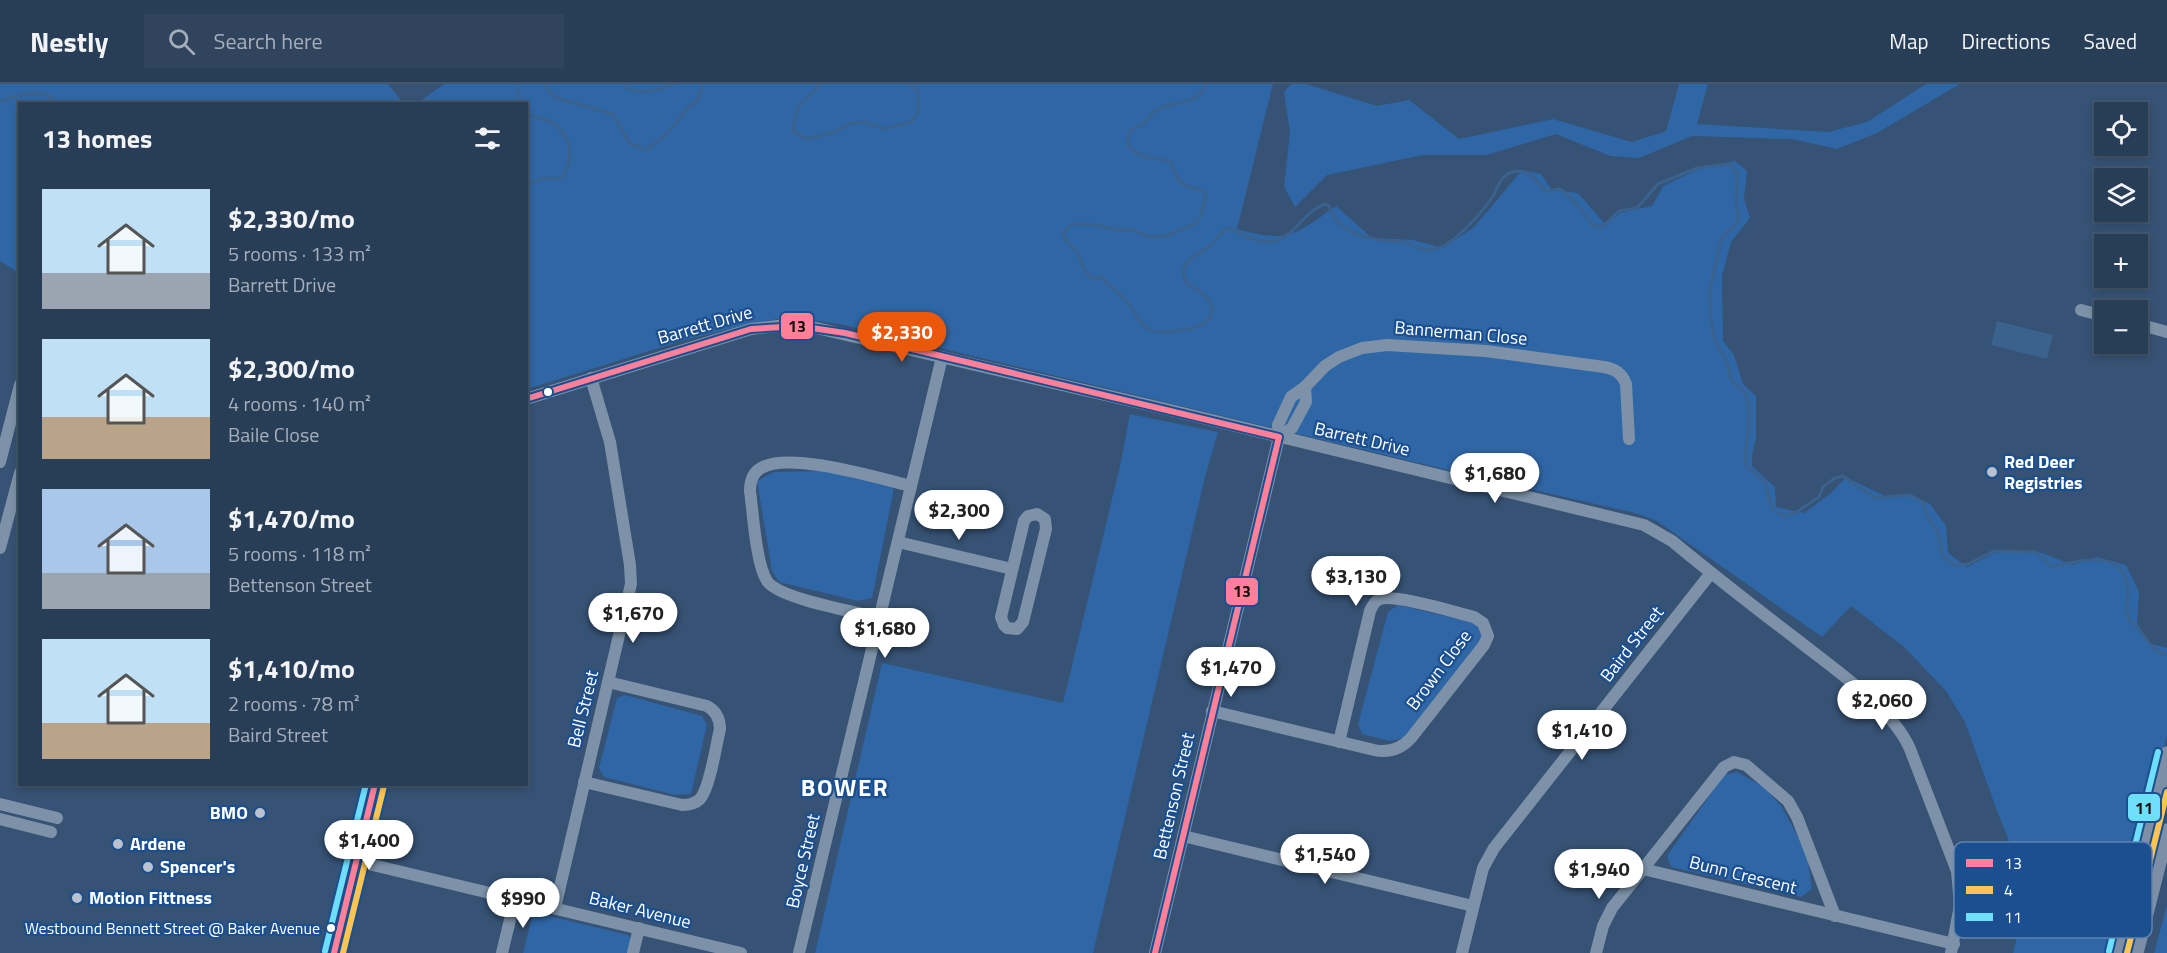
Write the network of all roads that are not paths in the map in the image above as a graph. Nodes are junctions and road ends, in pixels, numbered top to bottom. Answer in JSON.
{"nodes":[{"id":1,"x":2081,"y":310,"type":"dead end"},
{"id":2,"x":2094,"y":313,"type":"edge"},
{"id":3,"x":2148,"y":327,"type":"edge"},
{"id":4,"x":2167,"y":332,"type":"edge"},
{"id":5,"x":942,"y":357,"type":"junction"},
{"id":6,"x":591,"y":378,"type":"junction"},
{"id":7,"x":18,"y":393,"type":"edge"},
{"id":8,"x":528,"y":398,"type":"edge"},
{"id":9,"x":1279,"y":437,"type":"junction"},
{"id":10,"x":1629,"y":439,"type":"dead end"},
{"id":11,"x":0,"y":462,"type":"edge"},
{"id":12,"x":18,"y":480,"type":"edge"},
{"id":13,"x":911,"y":486,"type":"junction"},
{"id":14,"x":898,"y":542,"type":"junction"},
{"id":15,"x":0,"y":548,"type":"edge"},
{"id":16,"x":1012,"y":569,"type":"junction"},
{"id":17,"x":1711,"y":573,"type":"junction"},
{"id":18,"x":879,"y":618,"type":"junction"},
{"id":19,"x":608,"y":682,"type":"junction"},
{"id":20,"x":1212,"y":711,"type":"junction"},
{"id":21,"x":1339,"y":742,"type":"junction"},
{"id":22,"x":2167,"y":754,"type":"edge"},
{"id":23,"x":584,"y":782,"type":"junction"},
{"id":24,"x":375,"y":786,"type":"edge"},
{"id":25,"x":2163,"y":787,"type":"edge"},
{"id":26,"x":0,"y":804,"type":"edge"},
{"id":27,"x":57,"y":818,"type":"dead end"},
{"id":28,"x":0,"y":819,"type":"edge"},
{"id":29,"x":2167,"y":831,"type":"edge"},
{"id":30,"x":51,"y":832,"type":"dead end"},
{"id":31,"x":1183,"y":836,"type":"junction"},
{"id":32,"x":2148,"y":842,"type":"edge"},
{"id":33,"x":356,"y":861,"type":"junction"},
{"id":34,"x":1954,"y":863,"type":"edge"},
{"id":35,"x":1643,"y":869,"type":"junction"},
{"id":36,"x":2152,"y":890,"type":"edge"},
{"id":37,"x":515,"y":899,"type":"junction"},
{"id":38,"x":1473,"y":906,"type":"junction"},
{"id":39,"x":555,"y":908,"type":"junction"},
{"id":40,"x":1835,"y":916,"type":"junction"},
{"id":41,"x":639,"y":928,"type":"junction"},
{"id":42,"x":2122,"y":938,"type":"edge"},
{"id":43,"x":2140,"y":938,"type":"edge"},
{"id":44,"x":1953,"y":948,"type":"edge"},
{"id":45,"x":334,"y":953,"type":"edge"},
{"id":46,"x":502,"y":953,"type":"edge"},
{"id":47,"x":633,"y":953,"type":"edge"},
{"id":48,"x":741,"y":953,"type":"edge"},
{"id":49,"x":800,"y":953,"type":"edge"},
{"id":50,"x":1155,"y":953,"type":"edge"},
{"id":51,"x":1462,"y":953,"type":"edge"},
{"id":52,"x":1596,"y":953,"type":"edge"},
{"id":53,"x":2118,"y":953,"type":"edge"},
{"id":54,"x":2136,"y":953,"type":"edge"}],
"edges":[{"from":1,"to":2,"type":"street"},
{"from":3,"to":4,"type":"street"},
{"from":5,"to":6,"type":"street","name":"Barrett Drive"},
{"from":5,"to":9,"type":"street","name":"Barrett Drive"},
{"from":5,"to":13,"type":"street","name":"Boyce Street"},
{"from":6,"to":8,"type":"street","name":"Barrett Drive"},
{"from":6,"to":19,"type":"street","name":"Bell Street"},
{"from":7,"to":11,"type":"street"},
{"from":9,"to":10,"type":"street","name":"Bannerman Close"},
{"from":9,"to":17,"type":"street","name":"Barrett Drive"},
{"from":9,"to":20,"type":"street","name":"Bettenson Street"},
{"from":12,"to":15,"type":"street"},
{"from":13,"to":14,"type":"street","name":"Boyce Street"},
{"from":13,"to":18,"type":"street"},
{"from":14,"to":16,"type":"street"},
{"from":14,"to":18,"type":"street","name":"Boyce Street"},
{"from":16,"to":16,"type":"street"},
{"from":17,"to":34,"type":"street","name":"Barrett Drive"},
{"from":17,"to":38,"type":"street","name":"Baird Street"},
{"from":18,"to":49,"type":"street","name":"Boyce Street"},
{"from":19,"to":23,"type":"street","name":"Bell Street"},
{"from":19,"to":23,"type":"street"},
{"from":20,"to":21,"type":"street","name":"Brown Close"},
{"from":20,"to":31,"type":"street","name":"Bettenson Street"},
{"from":21,"to":21,"type":"street","name":"Brown Close"},
{"from":22,"to":25,"type":"main road"},
{"from":23,"to":39,"type":"street","name":"Bell Street"},
{"from":24,"to":33,"type":"street"},
{"from":25,"to":32,"type":"main road"},
{"from":26,"to":27,"type":"street"},
{"from":28,"to":30,"type":"street"},
{"from":29,"to":36,"type":"main road"},
{"from":31,"to":38,"type":"street"},
{"from":31,"to":50,"type":"street","name":"Bettenson Street"},
{"from":33,"to":37,"type":"street","name":"Baker Avenue"},
{"from":33,"to":45,"type":"street"},
{"from":35,"to":40,"type":"street","name":"Bunn Crescent"},
{"from":35,"to":40,"type":"street","name":"Bunn Crescent"},
{"from":35,"to":52,"type":"street","name":"Bunn Crescent"},
{"from":37,"to":39,"type":"street","name":"Baker Avenue"},
{"from":37,"to":46,"type":"street"},
{"from":38,"to":51,"type":"street","name":"Baird Street"},
{"from":39,"to":41,"type":"street","name":"Baker Avenue"},
{"from":40,"to":44,"type":"street","name":"Bunn Crescent"},
{"from":41,"to":47,"type":"street"},
{"from":41,"to":48,"type":"street","name":"Baker Avenue"},
{"from":42,"to":53,"type":"main road"},
{"from":43,"to":54,"type":"main road"}]}
